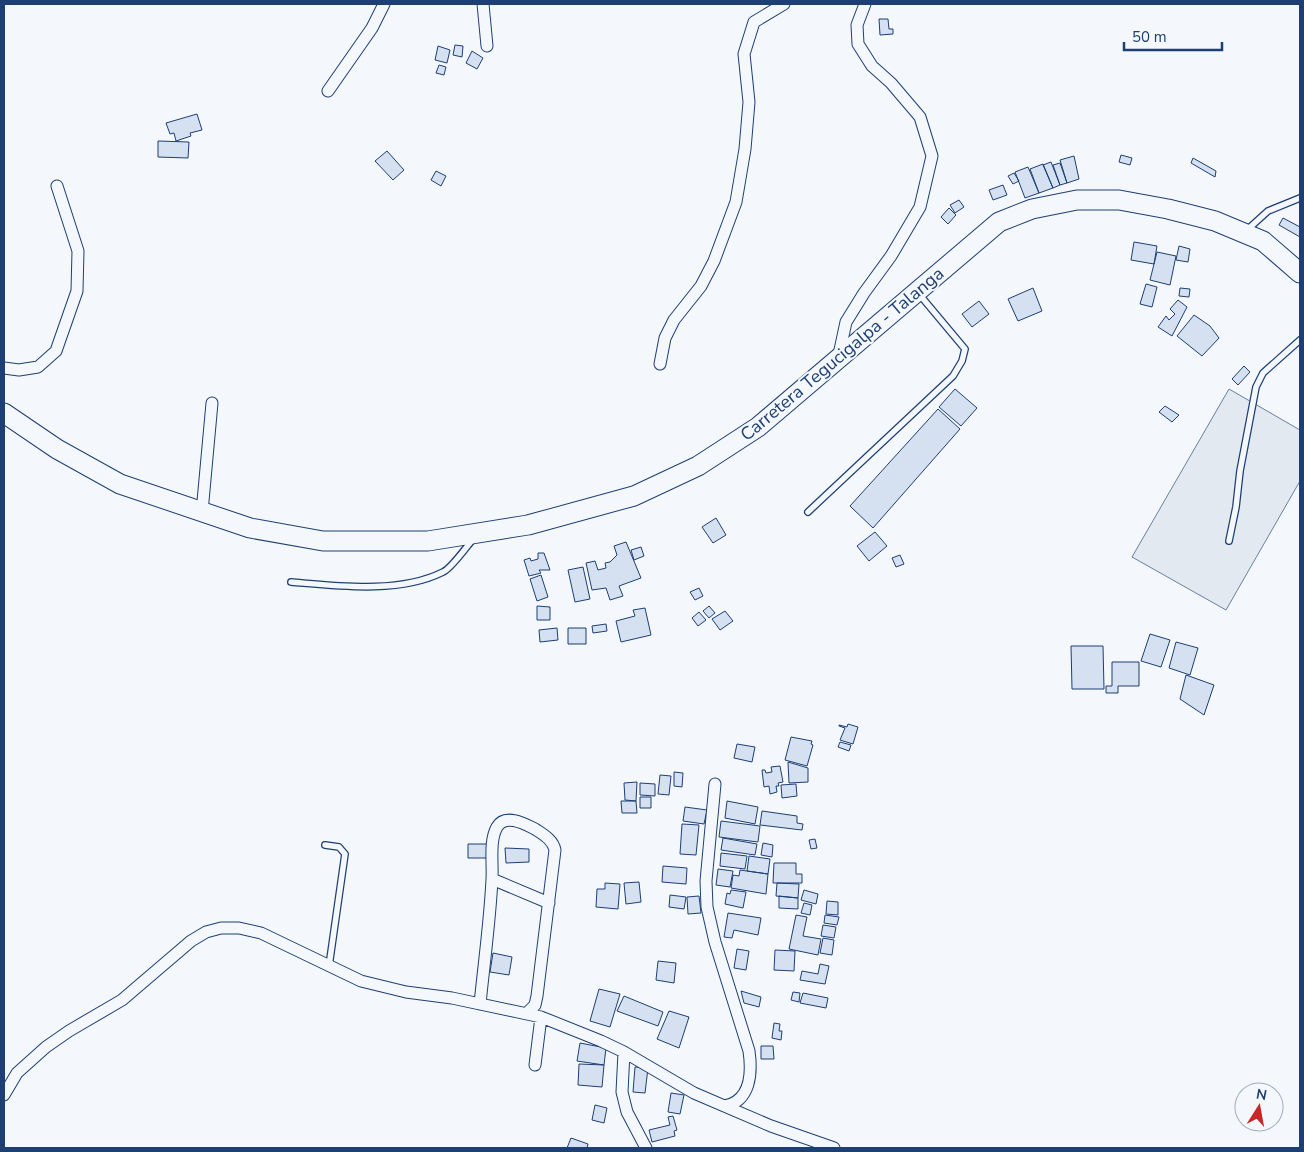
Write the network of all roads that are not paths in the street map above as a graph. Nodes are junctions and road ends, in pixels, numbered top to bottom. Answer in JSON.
{"nodes":[{"id":1,"x":384,"y":4,"type":"edge"},
{"id":2,"x":483,"y":4,"type":"edge"},
{"id":3,"x":784,"y":4,"type":"edge"},
{"id":4,"x":865,"y":4,"type":"edge"},
{"id":5,"x":487,"y":46,"type":"dead end"},
{"id":6,"x":328,"y":92,"type":"dead end"},
{"id":7,"x":57,"y":186,"type":"dead end"},
{"id":8,"x":1300,"y":198,"type":"edge"},
{"id":9,"x":1244,"y":233,"type":"junction"},
{"id":10,"x":1300,"y":273,"type":"edge"},
{"id":11,"x":917,"y":292,"type":"junction"},
{"id":12,"x":1300,"y":340,"type":"edge"},
{"id":13,"x":838,"y":361,"type":"junction"},
{"id":14,"x":660,"y":364,"type":"dead end"},
{"id":15,"x":4,"y":368,"type":"edge"},
{"id":16,"x":212,"y":403,"type":"dead end"},
{"id":17,"x":4,"y":413,"type":"edge"},
{"id":18,"x":202,"y":512,"type":"junction"},
{"id":19,"x":808,"y":512,"type":"dead end"},
{"id":20,"x":478,"y":533,"type":"junction"},
{"id":21,"x":1228,"y":541,"type":"dead end"},
{"id":22,"x":291,"y":582,"type":"dead end"},
{"id":23,"x":715,"y":784,"type":"dead end"},
{"id":24,"x":325,"y":845,"type":"dead end"},
{"id":25,"x":492,"y":879,"type":"junction"},
{"id":26,"x":549,"y":903,"type":"junction"},
{"id":27,"x":329,"y":966,"type":"junction"},
{"id":28,"x":480,"y":1004,"type":"junction"},
{"id":29,"x":527,"y":1013,"type":"junction"},
{"id":30,"x":541,"y":1017,"type":"junction"},
{"id":31,"x":624,"y":1052,"type":"junction"},
{"id":32,"x":535,"y":1066,"type":"dead end"},
{"id":33,"x":4,"y":1095,"type":"edge"},
{"id":34,"x":725,"y":1106,"type":"junction"},
{"id":35,"x":646,"y":1148,"type":"edge"},
{"id":36,"x":834,"y":1148,"type":"edge"}],
"edges":[{"from":1,"to":6,"type":"street"},
{"from":2,"to":5,"type":"street"},
{"from":3,"to":14,"type":"street"},
{"from":4,"to":13,"type":"street"},
{"from":7,"to":15,"type":"street"},
{"from":8,"to":9,"type":"lane"},
{"from":9,"to":10,"type":"main road","name":"Carretera Tegucigalpa - Talanga"},
{"from":9,"to":11,"type":"main road","name":"Carretera Tegucigalpa - Talanga"},
{"from":11,"to":13,"type":"main road","name":"Carretera Tegucigalpa - Talanga"},
{"from":11,"to":19,"type":"lane"},
{"from":12,"to":21,"type":"lane"},
{"from":13,"to":20,"type":"main road","name":"Carretera Tegucigalpa - Talanga"},
{"from":16,"to":18,"type":"street"},
{"from":17,"to":18,"type":"main road","name":"Carretera Tegucigalpa - Talanga"},
{"from":18,"to":20,"type":"main road","name":"Carretera Tegucigalpa - Talanga"},
{"from":20,"to":22,"type":"lane"},
{"from":23,"to":34,"type":"street"},
{"from":24,"to":27,"type":"lane"},
{"from":25,"to":26,"type":"street"},
{"from":25,"to":26,"type":"street"},
{"from":25,"to":28,"type":"street"},
{"from":26,"to":29,"type":"street"},
{"from":27,"to":28,"type":"street"},
{"from":27,"to":33,"type":"street"},
{"from":28,"to":29,"type":"street"},
{"from":29,"to":30,"type":"street"},
{"from":30,"to":31,"type":"street"},
{"from":30,"to":32,"type":"street"},
{"from":31,"to":34,"type":"street"},
{"from":31,"to":35,"type":"street"},
{"from":34,"to":36,"type":"street"}]}
